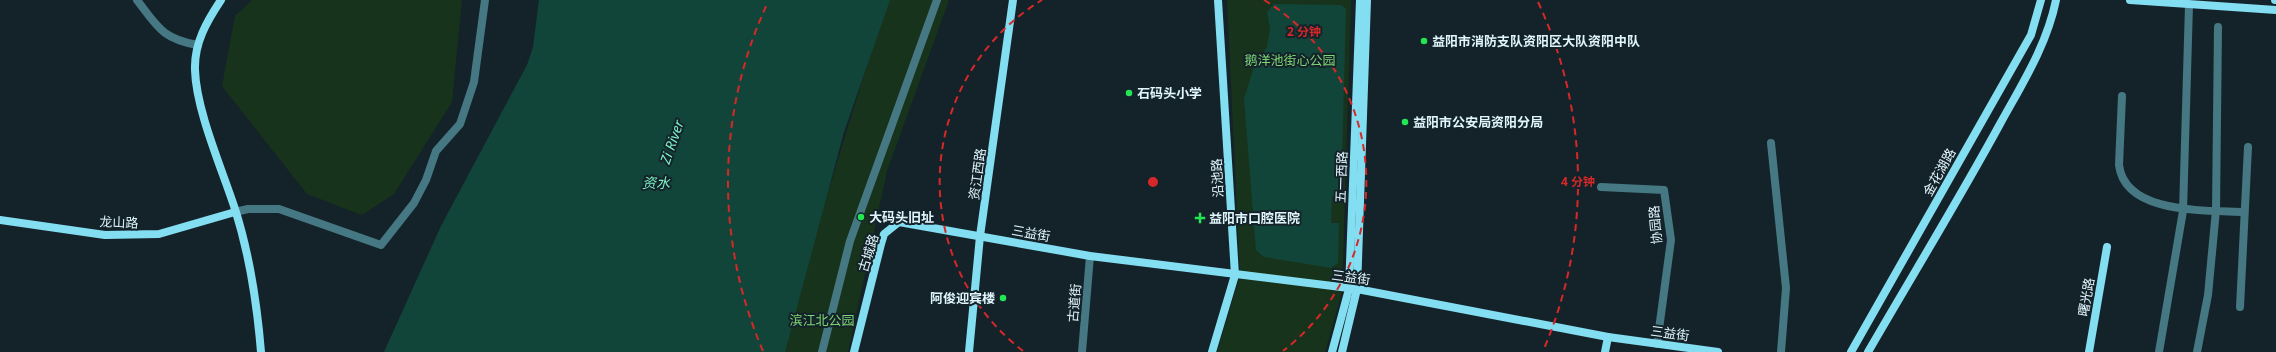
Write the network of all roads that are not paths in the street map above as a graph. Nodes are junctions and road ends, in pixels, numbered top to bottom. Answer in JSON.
{"nodes":[{"id":1,"x":136,"y":0,"type":"edge"},
{"id":2,"x":221,"y":0,"type":"edge"},
{"id":3,"x":485,"y":0,"type":"edge"},
{"id":4,"x":937,"y":0,"type":"edge"},
{"id":5,"x":1013,"y":0,"type":"edge"},
{"id":6,"x":1218,"y":0,"type":"edge"},
{"id":7,"x":1360,"y":0,"type":"edge"},
{"id":8,"x":1368,"y":0,"type":"edge"},
{"id":9,"x":2041,"y":0,"type":"edge"},
{"id":10,"x":2056,"y":0,"type":"edge"},
{"id":11,"x":2130,"y":0,"type":"edge"},
{"id":12,"x":2189,"y":4,"type":"junction"},
{"id":13,"x":2276,"y":10,"type":"edge"},
{"id":14,"x":2218,"y":27,"type":"dead end"},
{"id":15,"x":198,"y":45,"type":"junction"},
{"id":16,"x":2122,"y":96,"type":"dead end"},
{"id":17,"x":1771,"y":143,"type":"dead end"},
{"id":18,"x":2248,"y":147,"type":"dead end"},
{"id":19,"x":1601,"y":187,"type":"dead end"},
{"id":20,"x":2183,"y":209,"type":"junction"},
{"id":21,"x":2216,"y":210,"type":"junction"},
{"id":22,"x":235,"y":212,"type":"junction"},
{"id":23,"x":2244,"y":212,"type":"junction"},
{"id":24,"x":0,"y":220,"type":"edge"},
{"id":25,"x":980,"y":236,"type":"junction"},
{"id":26,"x":2107,"y":247,"type":"dead end"},
{"id":27,"x":1090,"y":256,"type":"junction"},
{"id":28,"x":1235,"y":275,"type":"junction"},
{"id":29,"x":1353,"y":289,"type":"junction"},
{"id":30,"x":2240,"y":307,"type":"dead end"},
{"id":31,"x":1608,"y":337,"type":"junction"},
{"id":32,"x":1658,"y":344,"type":"junction"},
{"id":33,"x":261,"y":352,"type":"edge"},
{"id":34,"x":822,"y":352,"type":"edge"},
{"id":35,"x":854,"y":352,"type":"edge"},
{"id":36,"x":969,"y":352,"type":"edge"},
{"id":37,"x":1082,"y":352,"type":"edge"},
{"id":38,"x":1212,"y":352,"type":"edge"},
{"id":39,"x":1332,"y":352,"type":"edge"},
{"id":40,"x":1342,"y":352,"type":"edge"},
{"id":41,"x":1604,"y":352,"type":"edge"},
{"id":42,"x":1718,"y":352,"type":"edge"},
{"id":43,"x":1781,"y":352,"type":"edge"},
{"id":44,"x":1851,"y":352,"type":"edge"},
{"id":45,"x":1868,"y":352,"type":"edge"},
{"id":46,"x":2089,"y":352,"type":"edge"},
{"id":47,"x":2159,"y":352,"type":"edge"},
{"id":48,"x":2197,"y":352,"type":"edge"}],
"edges":[{"from":1,"to":15,"type":"street"},
{"from":2,"to":15,"type":"street"},
{"from":3,"to":22,"type":"street"},
{"from":4,"to":34,"type":"street"},
{"from":5,"to":25,"type":"street","name":"资江西路"},
{"from":6,"to":28,"type":"street","name":"沿池路"},
{"from":7,"to":29,"type":"street","name":"五一西路"},
{"from":8,"to":29,"type":"street"},
{"from":9,"to":44,"type":"street","name":"金花湖路"},
{"from":10,"to":45,"type":"street"},
{"from":11,"to":12,"type":"street"},
{"from":12,"to":13,"type":"street"},
{"from":12,"to":20,"type":"street"},
{"from":14,"to":21,"type":"street"},
{"from":15,"to":22,"type":"street"},
{"from":16,"to":20,"type":"street"},
{"from":17,"to":43,"type":"street"},
{"from":18,"to":23,"type":"street"},
{"from":19,"to":32,"type":"street","name":"协园路"},
{"from":20,"to":21,"type":"street"},
{"from":20,"to":47,"type":"street"},
{"from":21,"to":23,"type":"street"},
{"from":21,"to":48,"type":"street"},
{"from":22,"to":24,"type":"street","name":"龙山路"},
{"from":22,"to":33,"type":"street"},
{"from":23,"to":30,"type":"street"},
{"from":25,"to":27,"type":"street","name":"三益街"},
{"from":25,"to":35,"type":"street","name":"古城路"},
{"from":25,"to":36,"type":"street","name":"资江西路"},
{"from":26,"to":46,"type":"street","name":"曙光路"},
{"from":27,"to":28,"type":"street","name":"三益街"},
{"from":27,"to":37,"type":"street","name":"古道街"},
{"from":28,"to":29,"type":"street","name":"三益街"},
{"from":28,"to":38,"type":"street","name":"沿池路"},
{"from":29,"to":31,"type":"street","name":"三益街"},
{"from":29,"to":39,"type":"street","name":"五一西路"},
{"from":29,"to":40,"type":"street"},
{"from":31,"to":32,"type":"street","name":"三益街"},
{"from":31,"to":41,"type":"street"},
{"from":32,"to":42,"type":"street","name":"三益街"}]}
